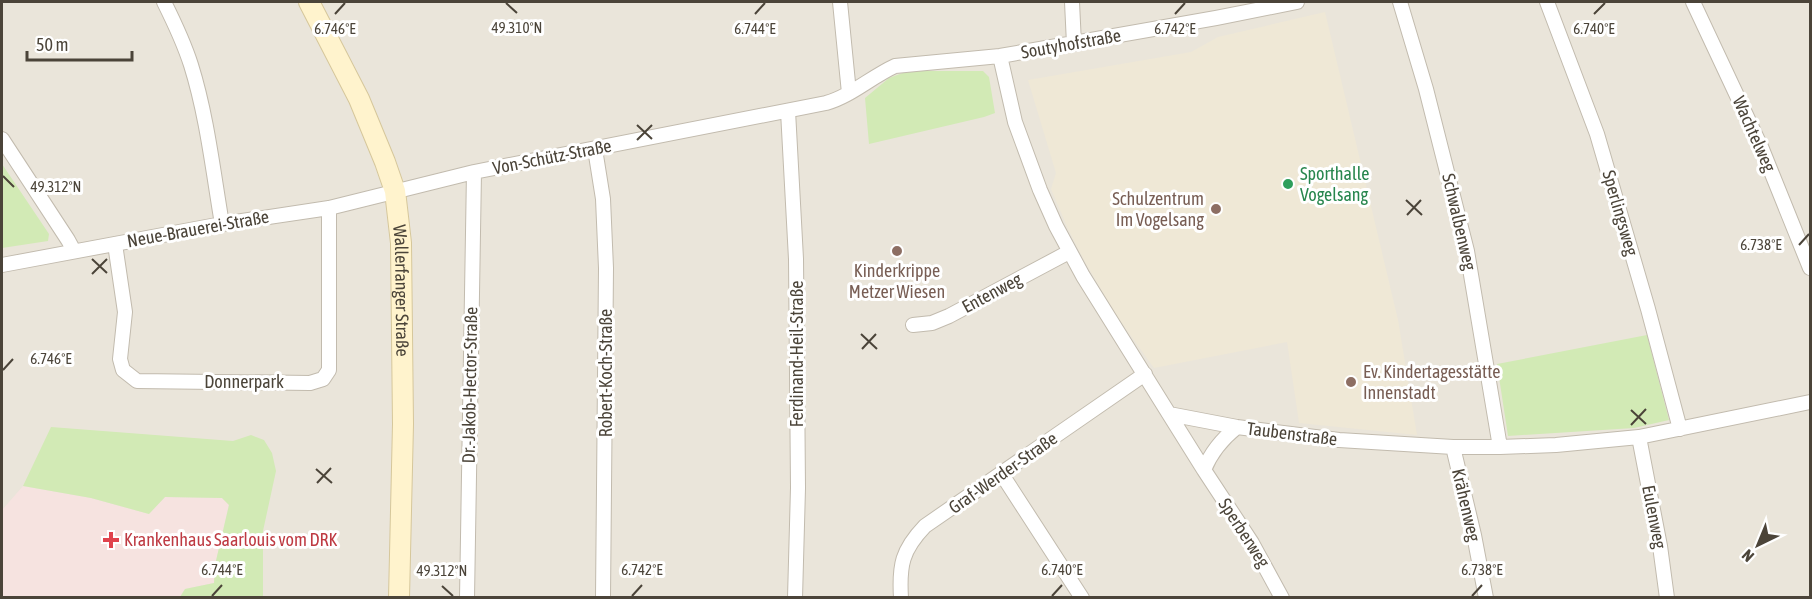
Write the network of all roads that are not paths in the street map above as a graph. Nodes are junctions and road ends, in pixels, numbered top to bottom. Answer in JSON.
{"nodes":[{"id":1,"x":164,"y":2,"type":"edge"},
{"id":2,"x":309,"y":2,"type":"edge"},
{"id":3,"x":840,"y":2,"type":"edge"},
{"id":4,"x":1072,"y":2,"type":"edge"},
{"id":5,"x":1295,"y":2,"type":"edge"},
{"id":6,"x":1400,"y":2,"type":"edge"},
{"id":7,"x":1547,"y":2,"type":"edge"},
{"id":8,"x":1693,"y":2,"type":"edge"},
{"id":9,"x":1074,"y":44,"type":"junction"},
{"id":10,"x":1000,"y":57,"type":"junction"},
{"id":11,"x":849,"y":93,"type":"junction"},
{"id":12,"x":788,"y":111,"type":"junction"},
{"id":13,"x":2,"y":139,"type":"edge"},
{"id":14,"x":595,"y":149,"type":"junction"},
{"id":15,"x":474,"y":172,"type":"junction"},
{"id":16,"x":394,"y":191,"type":"junction"},
{"id":17,"x":329,"y":208,"type":"junction"},
{"id":18,"x":222,"y":224,"type":"junction"},
{"id":19,"x":116,"y":244,"type":"junction"},
{"id":20,"x":74,"y":251,"type":"junction"},
{"id":21,"x":1069,"y":252,"type":"junction"},
{"id":22,"x":2,"y":265,"type":"edge"},
{"id":23,"x":1810,"y":268,"type":"edge"},
{"id":24,"x":913,"y":325,"type":"dead end"},
{"id":25,"x":1145,"y":374,"type":"junction"},
{"id":26,"x":1810,"y":402,"type":"edge"},
{"id":27,"x":1169,"y":414,"type":"junction"},
{"id":28,"x":1237,"y":427,"type":"junction"},
{"id":29,"x":1680,"y":429,"type":"junction"},
{"id":30,"x":1639,"y":437,"type":"junction"},
{"id":31,"x":1453,"y":447,"type":"junction"},
{"id":32,"x":1500,"y":447,"type":"junction"},
{"id":33,"x":1204,"y":470,"type":"junction"},
{"id":34,"x":1001,"y":473,"type":"junction"},
{"id":35,"x":399,"y":597,"type":"edge"},
{"id":36,"x":467,"y":597,"type":"edge"},
{"id":37,"x":603,"y":597,"type":"edge"},
{"id":38,"x":795,"y":597,"type":"edge"},
{"id":39,"x":900,"y":597,"type":"edge"},
{"id":40,"x":1083,"y":597,"type":"edge"},
{"id":41,"x":1282,"y":597,"type":"edge"},
{"id":42,"x":1486,"y":597,"type":"edge"},
{"id":43,"x":1667,"y":597,"type":"edge"}],
"edges":[{"from":1,"to":18,"type":"street"},
{"from":2,"to":16,"type":"main road","name":"Wallerfanger Straße"},
{"from":3,"to":11,"type":"street"},
{"from":4,"to":9,"type":"street"},
{"from":5,"to":9,"type":"street","name":"Soutyhofstraße"},
{"from":6,"to":32,"type":"street","name":"Schwalbenweg"},
{"from":7,"to":29,"type":"street","name":"Sperlingsweg"},
{"from":8,"to":23,"type":"street","name":"Wachtelweg"},
{"from":9,"to":10,"type":"street","name":"Soutyhofstraße"},
{"from":10,"to":11,"type":"street","name":"Soutyhofstraße"},
{"from":10,"to":21,"type":"street"},
{"from":11,"to":12,"type":"street","name":"Von-Schütz-Straße"},
{"from":12,"to":14,"type":"street","name":"Von-Schütz-Straße"},
{"from":12,"to":38,"type":"street","name":"Ferdinand-Heil-Straße"},
{"from":13,"to":20,"type":"street"},
{"from":14,"to":15,"type":"street","name":"Von-Schütz-Straße"},
{"from":14,"to":37,"type":"street","name":"Robert-Koch-Straße"},
{"from":15,"to":16,"type":"street","name":"Von-Schütz-Straße"},
{"from":15,"to":36,"type":"street","name":"Dr.-Jakob-Hector-Straße"},
{"from":16,"to":17,"type":"street","name":"Neue-Brauerei-Straße"},
{"from":16,"to":35,"type":"main road","name":"Wallerfanger Straße"},
{"from":17,"to":18,"type":"street","name":"Neue-Brauerei-Straße"},
{"from":17,"to":19,"type":"street","name":"Donnerpark"},
{"from":18,"to":19,"type":"street","name":"Neue-Brauerei-Straße"},
{"from":19,"to":20,"type":"street","name":"Neue-Brauerei-Straße"},
{"from":20,"to":22,"type":"street","name":"Neue-Brauerei-Straße"},
{"from":21,"to":24,"type":"street","name":"Entenweg"},
{"from":21,"to":25,"type":"street"},
{"from":25,"to":27,"type":"street"},
{"from":25,"to":34,"type":"street","name":"Graf-Werder-Straße"},
{"from":26,"to":29,"type":"street","name":"Taubenstraße"},
{"from":27,"to":28,"type":"street","name":"Taubenstraße"},
{"from":27,"to":33,"type":"street","name":"Sperberweg"},
{"from":28,"to":31,"type":"street","name":"Taubenstraße"},
{"from":28,"to":33,"type":"street"},
{"from":29,"to":30,"type":"street","name":"Taubenstraße"},
{"from":30,"to":32,"type":"street","name":"Taubenstraße"},
{"from":30,"to":43,"type":"street","name":"Eulenweg"},
{"from":31,"to":32,"type":"street","name":"Taubenstraße"},
{"from":31,"to":42,"type":"street","name":"Krähenweg"},
{"from":33,"to":41,"type":"street","name":"Sperberweg"},
{"from":34,"to":39,"type":"street","name":"Graf-Werder-Straße"},
{"from":34,"to":40,"type":"street"}]}
